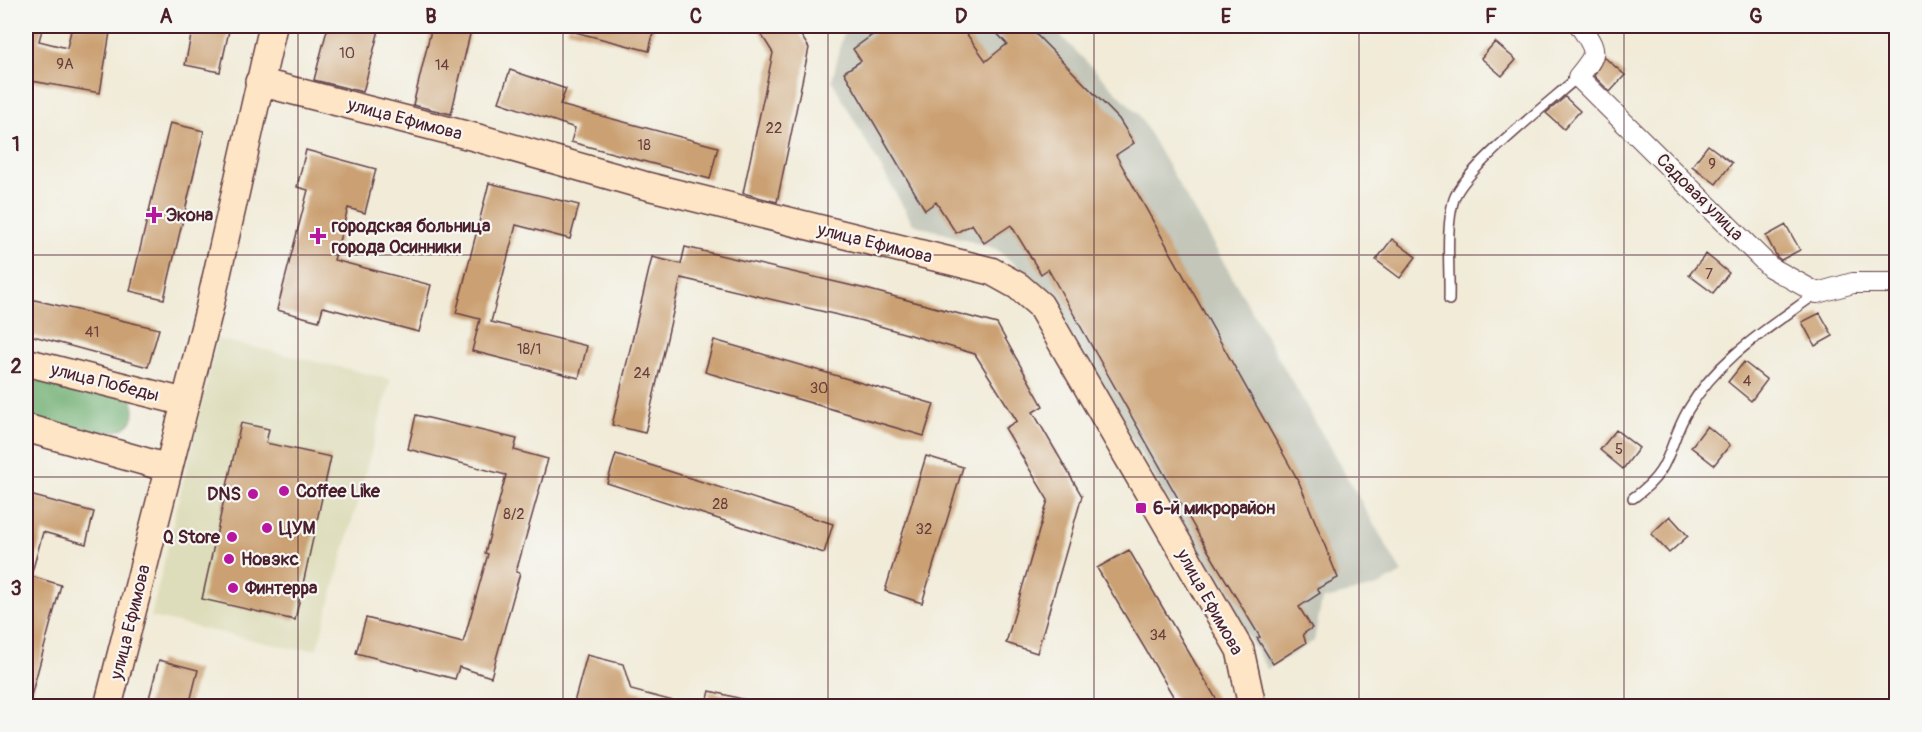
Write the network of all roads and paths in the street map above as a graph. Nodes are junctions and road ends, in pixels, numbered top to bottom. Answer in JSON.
{"nodes":[{"id":1,"x":273,"y":26,"type":"edge"},
{"id":2,"x":1580,"y":26,"type":"edge"},
{"id":3,"x":1578,"y":77,"type":"junction"},
{"id":4,"x":259,"y":82,"type":"junction"},
{"id":5,"x":1896,"y":284,"type":"edge"},
{"id":6,"x":1817,"y":293,"type":"junction"},
{"id":7,"x":1449,"y":300,"type":"dead end"},
{"id":8,"x":26,"y":362,"type":"edge"},
{"id":9,"x":184,"y":402,"type":"junction"},
{"id":10,"x":26,"y":428,"type":"edge"},
{"id":11,"x":168,"y":468,"type":"junction"},
{"id":12,"x":1633,"y":498,"type":"dead end"},
{"id":13,"x":108,"y":706,"type":"edge"},
{"id":14,"x":1252,"y":706,"type":"edge"}],
"edges":[{"from":1,"to":4,"type":"street","name":"улица Ефимова"},
{"from":2,"to":3,"type":"street"},
{"from":3,"to":6,"type":"street","name":"Садовая улица"},
{"from":3,"to":7,"type":"lane"},
{"from":4,"to":9,"type":"street","name":"улица Ефимова"},
{"from":4,"to":14,"type":"street","name":"улица Ефимова"},
{"from":5,"to":6,"type":"street"},
{"from":6,"to":12,"type":"lane"},
{"from":8,"to":9,"type":"street","name":"улица Победы"},
{"from":9,"to":11,"type":"street","name":"улица Ефимова"},
{"from":10,"to":11,"type":"street"},
{"from":11,"to":13,"type":"street","name":"улица Ефимова"}]}
